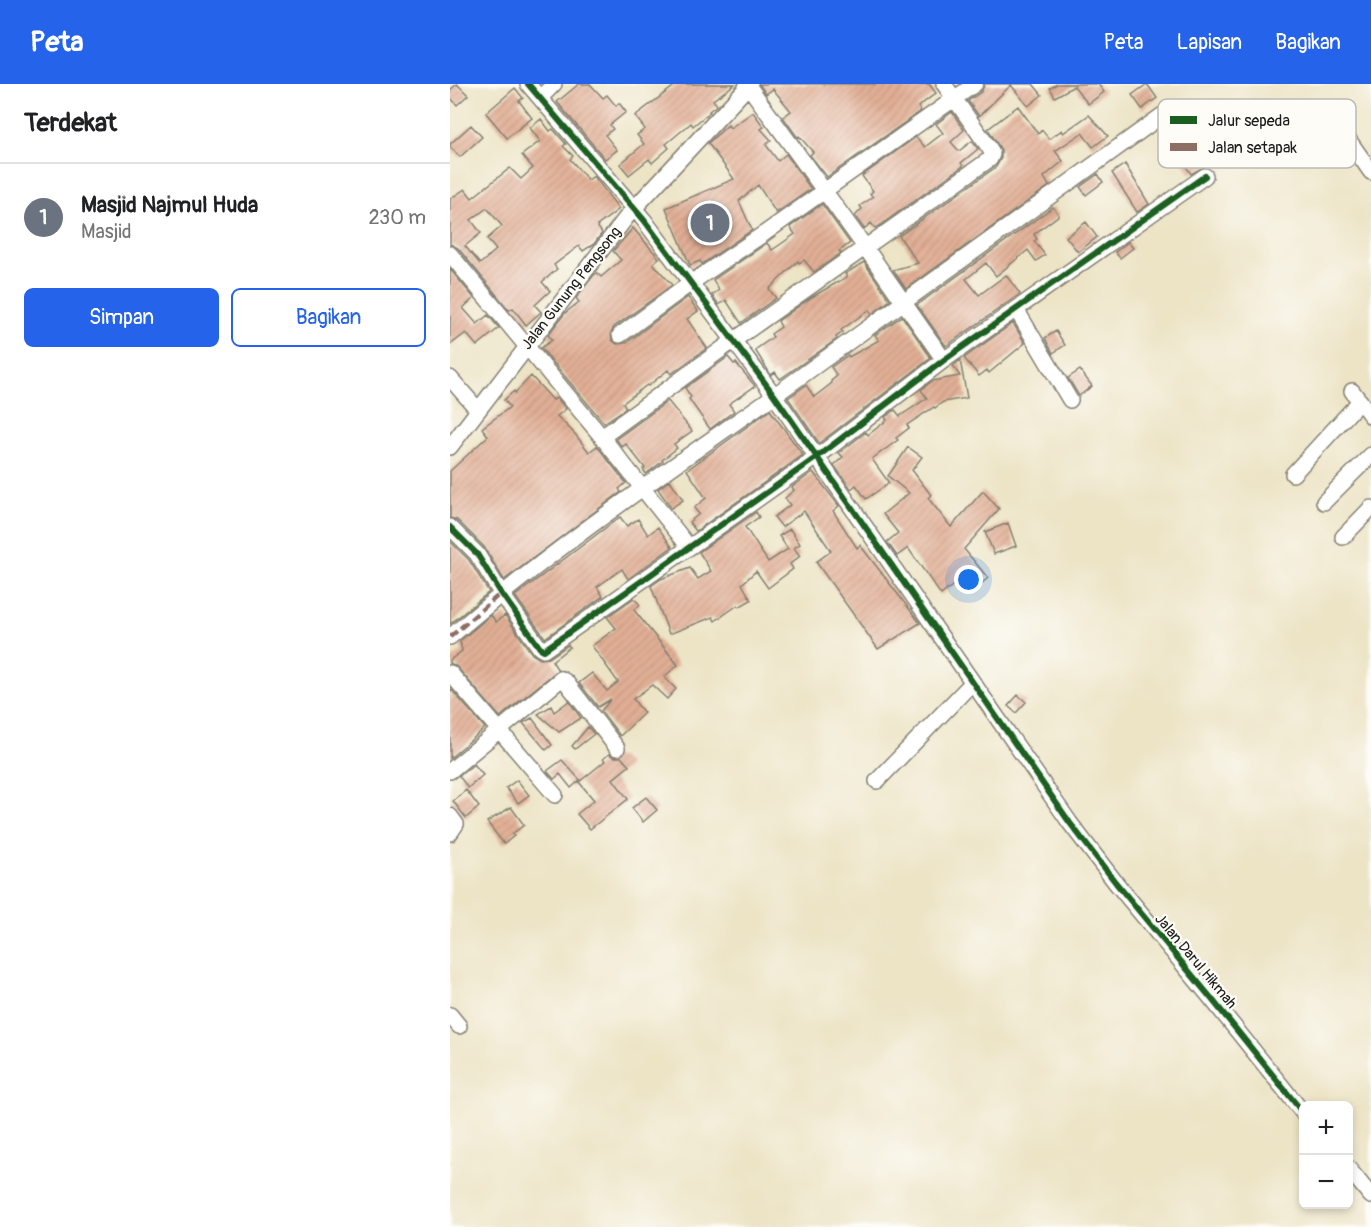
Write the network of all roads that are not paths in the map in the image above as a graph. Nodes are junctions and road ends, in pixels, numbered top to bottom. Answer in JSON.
{"nodes":[{"id":1,"x":528,"y":84,"type":"edge"},
{"id":2,"x":554,"y":84,"type":"edge"},
{"id":3,"x":749,"y":84,"type":"edge"},
{"id":4,"x":944,"y":84,"type":"edge"},
{"id":5,"x":975,"y":84,"type":"edge"},
{"id":6,"x":540,"y":98,"type":"junction"},
{"id":7,"x":954,"y":99,"type":"junction"},
{"id":8,"x":1158,"y":118,"type":"edge"},
{"id":9,"x":1356,"y":150,"type":"edge"},
{"id":10,"x":1371,"y":172,"type":"edge"},
{"id":11,"x":1204,"y":176,"type":"dead end"},
{"id":12,"x":825,"y":190,"type":"junction"},
{"id":13,"x":634,"y":208,"type":"junction"},
{"id":14,"x":865,"y":247,"type":"junction"},
{"id":15,"x":450,"y":254,"type":"edge"},
{"id":16,"x":690,"y":284,"type":"junction"},
{"id":17,"x":903,"y":303,"type":"junction"},
{"id":18,"x":1016,"y":309,"type":"junction"},
{"id":19,"x":620,"y":335,"type":"dead end"},
{"id":20,"x":733,"y":341,"type":"junction"},
{"id":21,"x":527,"y":346,"type":"junction"},
{"id":22,"x":944,"y":360,"type":"junction"},
{"id":23,"x":450,"y":378,"type":"edge"},
{"id":24,"x":774,"y":395,"type":"junction"},
{"id":25,"x":1070,"y":400,"type":"dead end"},
{"id":26,"x":478,"y":410,"type":"junction"},
{"id":27,"x":1371,"y":416,"type":"edge"},
{"id":28,"x":602,"y":437,"type":"junction"},
{"id":29,"x":450,"y":447,"type":"edge"},
{"id":30,"x":1371,"y":455,"type":"edge"},
{"id":31,"x":817,"y":457,"type":"junction"},
{"id":32,"x":1293,"y":474,"type":"dead end"},
{"id":33,"x":642,"y":489,"type":"junction"},
{"id":34,"x":1324,"y":502,"type":"dead end"},
{"id":35,"x":1371,"y":507,"type":"edge"},
{"id":36,"x":450,"y":527,"type":"edge"},
{"id":37,"x":1343,"y":537,"type":"dead end"},
{"id":38,"x":689,"y":547,"type":"junction"},
{"id":39,"x":501,"y":593,"type":"junction"},
{"id":40,"x":450,"y":637,"type":"edge"},
{"id":41,"x":450,"y":672,"type":"edge"},
{"id":42,"x":972,"y":683,"type":"junction"},
{"id":43,"x":498,"y":730,"type":"junction"},
{"id":44,"x":617,"y":748,"type":"dead end"},
{"id":45,"x":450,"y":771,"type":"edge"},
{"id":46,"x":877,"y":781,"type":"dead end"},
{"id":47,"x":555,"y":795,"type":"dead end"},
{"id":48,"x":450,"y":816,"type":"edge"},
{"id":49,"x":450,"y":832,"type":"edge"},
{"id":50,"x":1299,"y":1108,"type":"edge"},
{"id":51,"x":1353,"y":1174,"type":"edge"},
{"id":52,"x":1371,"y":1196,"type":"edge"}],
"edges":[{"from":1,"to":6,"type":"street","name":"Jalan Darul Hikmah"},
{"from":2,"to":6,"type":"street"},
{"from":3,"to":12,"type":"street"},
{"from":3,"to":13,"type":"street","name":"Jalan Gunung Pengsong"},
{"from":4,"to":7,"type":"street"},
{"from":5,"to":7,"type":"street"},
{"from":6,"to":13,"type":"street","name":"Jalan Darul Hikmah"},
{"from":7,"to":12,"type":"street"},
{"from":7,"to":14,"type":"street"},
{"from":8,"to":17,"type":"street"},
{"from":9,"to":10,"type":"street"},
{"from":11,"to":18,"type":"street"},
{"from":12,"to":14,"type":"street"},
{"from":12,"to":16,"type":"street"},
{"from":13,"to":16,"type":"street","name":"Jalan Darul Hikmah"},
{"from":13,"to":21,"type":"street","name":"Jalan Gunung Pengsong"},
{"from":14,"to":17,"type":"street"},
{"from":14,"to":20,"type":"street"},
{"from":15,"to":21,"type":"street"},
{"from":16,"to":19,"type":"street"},
{"from":16,"to":20,"type":"street","name":"Jalan Darul Hikmah"},
{"from":17,"to":22,"type":"street"},
{"from":17,"to":24,"type":"street"},
{"from":18,"to":22,"type":"street"},
{"from":18,"to":25,"type":"street"},
{"from":20,"to":24,"type":"street","name":"Jalan Darul Hikmah"},
{"from":20,"to":28,"type":"street"},
{"from":21,"to":26,"type":"street","name":"Jalan Gunung Pengsong"},
{"from":21,"to":28,"type":"street"},
{"from":22,"to":31,"type":"street"},
{"from":23,"to":26,"type":"street"},
{"from":24,"to":31,"type":"street","name":"Jalan Darul Hikmah"},
{"from":24,"to":33,"type":"street"},
{"from":26,"to":29,"type":"street","name":"Jalan Gunung Pengsong"},
{"from":27,"to":32,"type":"street"},
{"from":28,"to":33,"type":"street"},
{"from":30,"to":34,"type":"street"},
{"from":31,"to":38,"type":"street"},
{"from":31,"to":42,"type":"street","name":"Jalan Darul Hikmah"},
{"from":33,"to":38,"type":"street"},
{"from":33,"to":39,"type":"street"},
{"from":35,"to":37,"type":"street"},
{"from":36,"to":39,"type":"street"},
{"from":38,"to":39,"type":"street"},
{"from":39,"to":40,"type":"street"},
{"from":41,"to":43,"type":"street"},
{"from":42,"to":46,"type":"street"},
{"from":42,"to":50,"type":"street","name":"Jalan Darul Hikmah"},
{"from":43,"to":44,"type":"street"},
{"from":43,"to":45,"type":"street"},
{"from":43,"to":47,"type":"street"},
{"from":48,"to":49,"type":"street"},
{"from":51,"to":52,"type":"street"}]}
